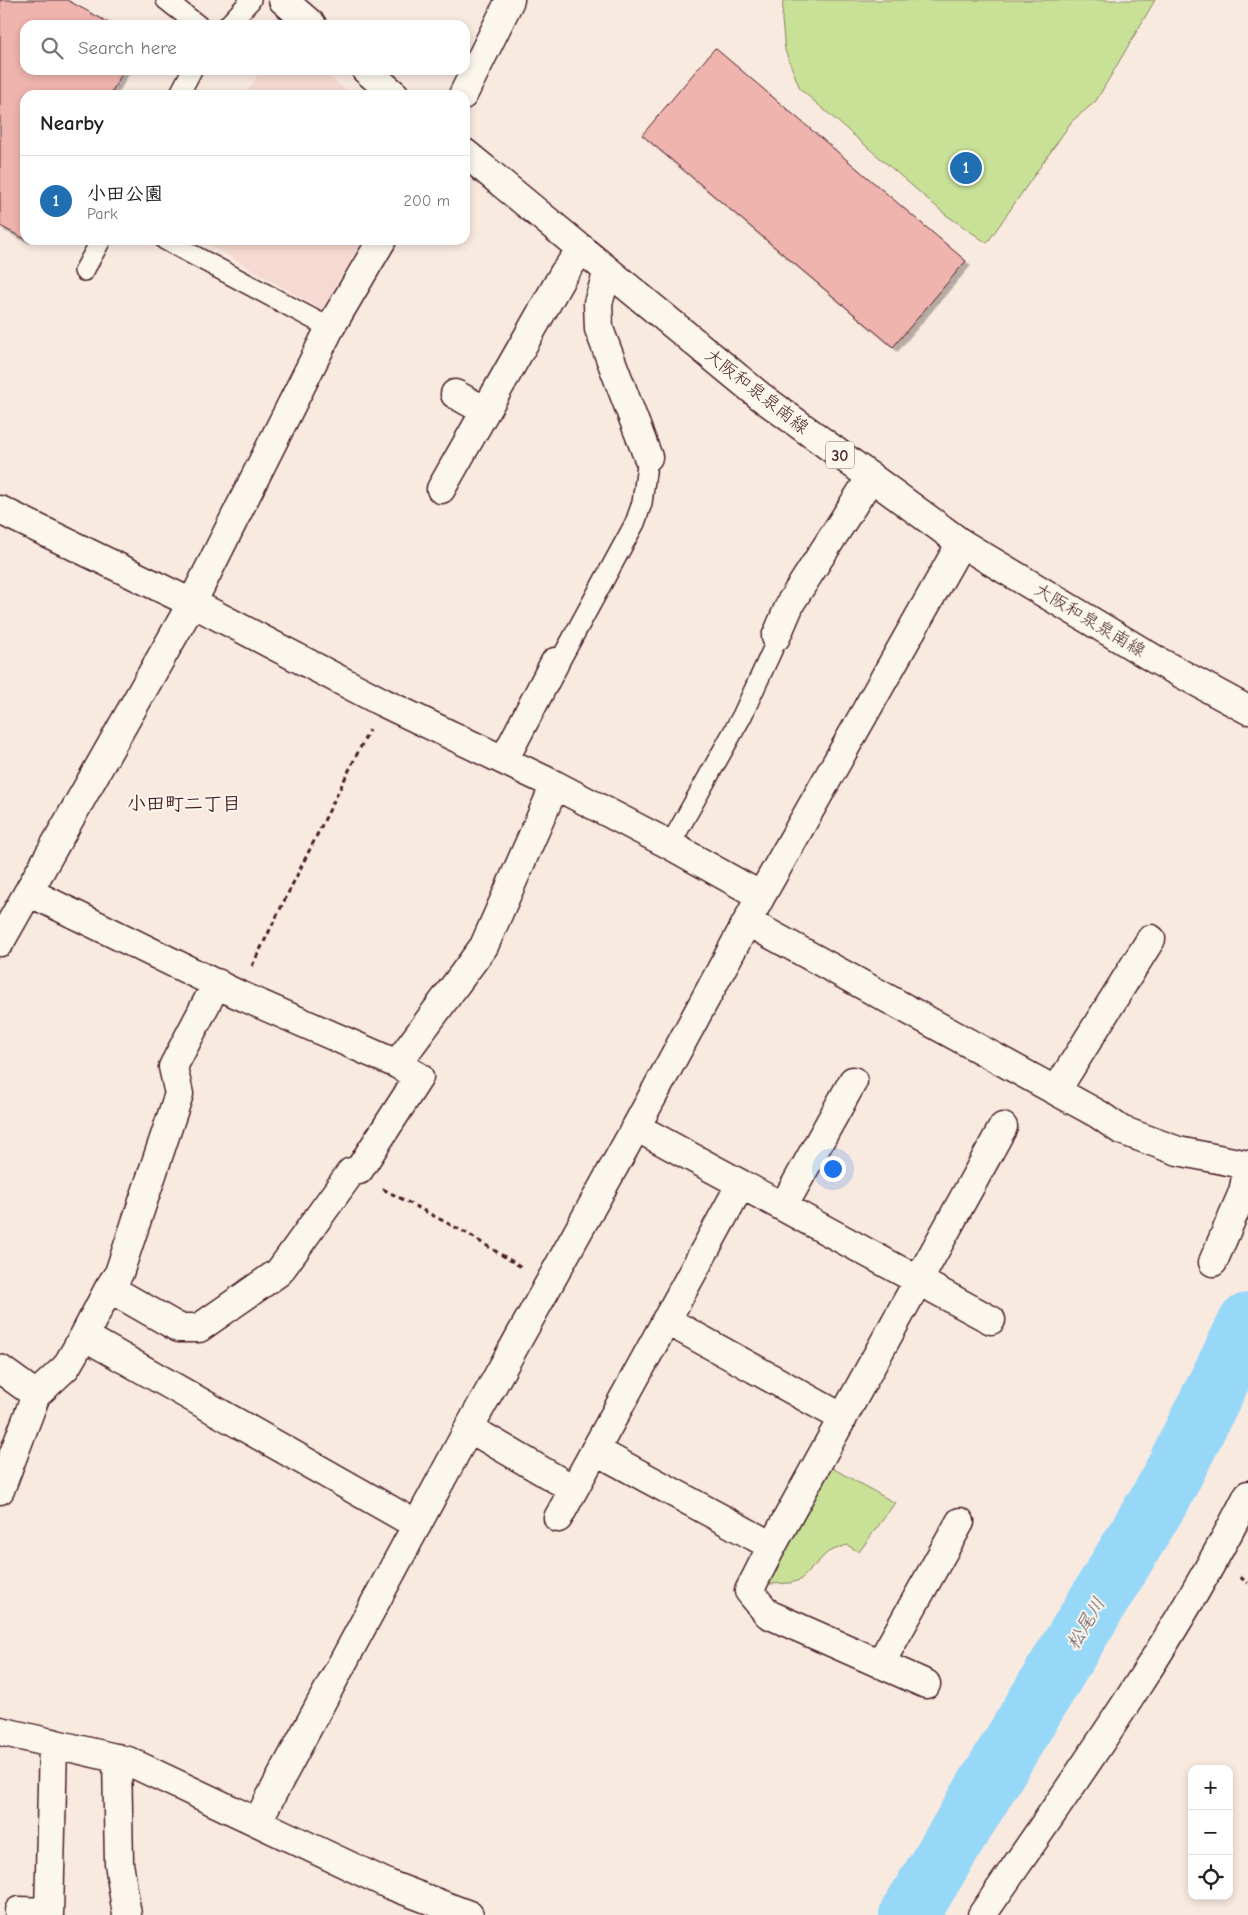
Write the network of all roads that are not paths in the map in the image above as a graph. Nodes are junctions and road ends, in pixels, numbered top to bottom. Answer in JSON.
{"nodes":[{"id":1,"x":166,"y":0,"type":"edge"},
{"id":2,"x":250,"y":0,"type":"edge"},
{"id":3,"x":283,"y":0,"type":"edge"},
{"id":4,"x":510,"y":0,"type":"edge"},
{"id":5,"x":192,"y":20,"type":"edge"},
{"id":6,"x":232,"y":20,"type":"edge"},
{"id":7,"x":306,"y":20,"type":"edge"},
{"id":8,"x":189,"y":75,"type":"edge"},
{"id":9,"x":372,"y":75,"type":"edge"},
{"id":10,"x":182,"y":90,"type":"edge"},
{"id":11,"x":389,"y":90,"type":"edge"},
{"id":12,"x":465,"y":90,"type":"edge"},
{"id":13,"x":470,"y":157,"type":"edge"},
{"id":14,"x":98,"y":245,"type":"edge"},
{"id":15,"x":174,"y":245,"type":"edge"},
{"id":16,"x":379,"y":245,"type":"edge"},
{"id":17,"x":582,"y":249,"type":"junction"},
{"id":18,"x":608,"y":270,"type":"junction"},
{"id":19,"x":84,"y":271,"type":"dead end"},
{"id":20,"x":330,"y":328,"type":"junction"},
{"id":21,"x":455,"y":394,"type":"dead end"},
{"id":22,"x":485,"y":411,"type":"junction"},
{"id":23,"x":648,"y":457,"type":"joint"},
{"id":24,"x":871,"y":478,"type":"junction"},
{"id":25,"x":440,"y":490,"type":"dead end"},
{"id":26,"x":0,"y":510,"type":"edge"},
{"id":27,"x":961,"y":543,"type":"junction"},
{"id":28,"x":192,"y":603,"type":"junction"},
{"id":29,"x":776,"y":636,"type":"joint"},
{"id":30,"x":555,"y":662,"type":"joint"},
{"id":31,"x":1248,"y":710,"type":"edge"},
{"id":32,"x":504,"y":760,"type":"junction"},
{"id":33,"x":555,"y":785,"type":"junction"},
{"id":34,"x":670,"y":845,"type":"junction"},
{"id":35,"x":29,"y":892,"type":"junction"},
{"id":36,"x":762,"y":896,"type":"junction"},
{"id":37,"x":748,"y":922,"type":"junction"},
{"id":38,"x":1151,"y":939,"type":"dead end"},
{"id":39,"x":0,"y":942,"type":"edge"},
{"id":40,"x":227,"y":989,"type":"junction"},
{"id":41,"x":397,"y":1064,"type":"junction"},
{"id":42,"x":853,"y":1081,"type":"dead end"},
{"id":43,"x":1056,"y":1092,"type":"junction"},
{"id":44,"x":636,"y":1127,"type":"junction"},
{"id":45,"x":1003,"y":1127,"type":"dead end"},
{"id":46,"x":1248,"y":1166,"type":"edge"},
{"id":47,"x":741,"y":1184,"type":"junction"},
{"id":48,"x":782,"y":1207,"type":"junction"},
{"id":49,"x":1213,"y":1262,"type":"dead end"},
{"id":50,"x":918,"y":1281,"type":"junction"},
{"id":51,"x":109,"y":1288,"type":"junction"},
{"id":52,"x":666,"y":1320,"type":"junction"},
{"id":53,"x":991,"y":1320,"type":"dead end"},
{"id":54,"x":84,"y":1336,"type":"junction"},
{"id":55,"x":0,"y":1369,"type":"edge"},
{"id":56,"x":36,"y":1396,"type":"junction"},
{"id":57,"x":843,"y":1418,"type":"junction"},
{"id":58,"x":469,"y":1428,"type":"junction"},
{"id":59,"x":595,"y":1450,"type":"junction"},
{"id":60,"x":574,"y":1489,"type":"junction"},
{"id":61,"x":0,"y":1490,"type":"edge"},
{"id":62,"x":1248,"y":1495,"type":"edge"},
{"id":63,"x":558,"y":1518,"type":"dead end"},
{"id":64,"x":960,"y":1522,"type":"dead end"},
{"id":65,"x":417,"y":1525,"type":"junction"},
{"id":66,"x":772,"y":1546,"type":"junction"},
{"id":67,"x":880,"y":1664,"type":"junction"},
{"id":68,"x":926,"y":1684,"type":"dead end"},
{"id":69,"x":0,"y":1731,"type":"edge"},
{"id":70,"x":53,"y":1743,"type":"junction"},
{"id":71,"x":118,"y":1758,"type":"junction"},
{"id":72,"x":257,"y":1822,"type":"junction"},
{"id":73,"x":19,"y":1911,"type":"dead end"},
{"id":74,"x":49,"y":1913,"type":"edge"},
{"id":75,"x":127,"y":1915,"type":"edge"},
{"id":76,"x":469,"y":1915,"type":"edge"},
{"id":77,"x":982,"y":1915,"type":"edge"}],
"edges":[{"from":1,"to":5,"type":"lane"},
{"from":2,"to":6,"type":"lane"},
{"from":3,"to":7,"type":"street"},
{"from":4,"to":12,"type":"street"},
{"from":8,"to":10,"type":"lane"},
{"from":9,"to":11,"type":"street"},
{"from":13,"to":17,"type":"street","name":"大阪和泉泉南線","number":"30"},
{"from":14,"to":19,"type":"lane"},
{"from":15,"to":20,"type":"lane"},
{"from":16,"to":20,"type":"street"},
{"from":17,"to":18,"type":"street","name":"大阪和泉泉南線","number":"30"},
{"from":17,"to":22,"type":"street"},
{"from":18,"to":23,"type":"street"},
{"from":18,"to":24,"type":"street","name":"大阪和泉泉南線","number":"30"},
{"from":20,"to":28,"type":"street"},
{"from":21,"to":22,"type":"street"},
{"from":22,"to":25,"type":"street"},
{"from":23,"to":30,"type":"lane"},
{"from":24,"to":27,"type":"street","name":"大阪和泉泉南線","number":"30"},
{"from":24,"to":29,"type":"street"},
{"from":26,"to":28,"type":"street"},
{"from":27,"to":31,"type":"street","name":"大阪和泉泉南線","number":"30"},
{"from":27,"to":36,"type":"street"},
{"from":28,"to":32,"type":"street"},
{"from":28,"to":35,"type":"street"},
{"from":29,"to":34,"type":"lane"},
{"from":30,"to":32,"type":"street"},
{"from":32,"to":33,"type":"street"},
{"from":33,"to":34,"type":"street"},
{"from":33,"to":41,"type":"street"},
{"from":34,"to":36,"type":"street"},
{"from":35,"to":39,"type":"street"},
{"from":35,"to":40,"type":"street"},
{"from":36,"to":37,"type":"street"},
{"from":37,"to":43,"type":"street"},
{"from":37,"to":44,"type":"street"},
{"from":38,"to":43,"type":"street"},
{"from":40,"to":41,"type":"street"},
{"from":40,"to":51,"type":"street"},
{"from":41,"to":51,"type":"street"},
{"from":42,"to":48,"type":"street"},
{"from":43,"to":46,"type":"street"},
{"from":44,"to":47,"type":"street"},
{"from":44,"to":58,"type":"street"},
{"from":45,"to":50,"type":"street"},
{"from":46,"to":49,"type":"street"},
{"from":47,"to":48,"type":"street"},
{"from":47,"to":52,"type":"street"},
{"from":48,"to":50,"type":"street"},
{"from":50,"to":53,"type":"street"},
{"from":50,"to":57,"type":"street"},
{"from":51,"to":54,"type":"street"},
{"from":52,"to":57,"type":"street"},
{"from":52,"to":59,"type":"street"},
{"from":54,"to":56,"type":"street"},
{"from":54,"to":65,"type":"street"},
{"from":55,"to":56,"type":"street"},
{"from":56,"to":61,"type":"street"},
{"from":57,"to":66,"type":"street"},
{"from":58,"to":60,"type":"street"},
{"from":58,"to":65,"type":"street"},
{"from":59,"to":60,"type":"street"},
{"from":59,"to":66,"type":"street"},
{"from":60,"to":63,"type":"street"},
{"from":62,"to":77,"type":"street"},
{"from":64,"to":67,"type":"street"},
{"from":65,"to":72,"type":"street"},
{"from":66,"to":67,"type":"street"},
{"from":67,"to":68,"type":"street"},
{"from":69,"to":70,"type":"street"},
{"from":70,"to":71,"type":"street"},
{"from":70,"to":74,"type":"street"},
{"from":71,"to":72,"type":"street"},
{"from":71,"to":75,"type":"street"},
{"from":72,"to":76,"type":"street"},
{"from":73,"to":74,"type":"street"}]}
